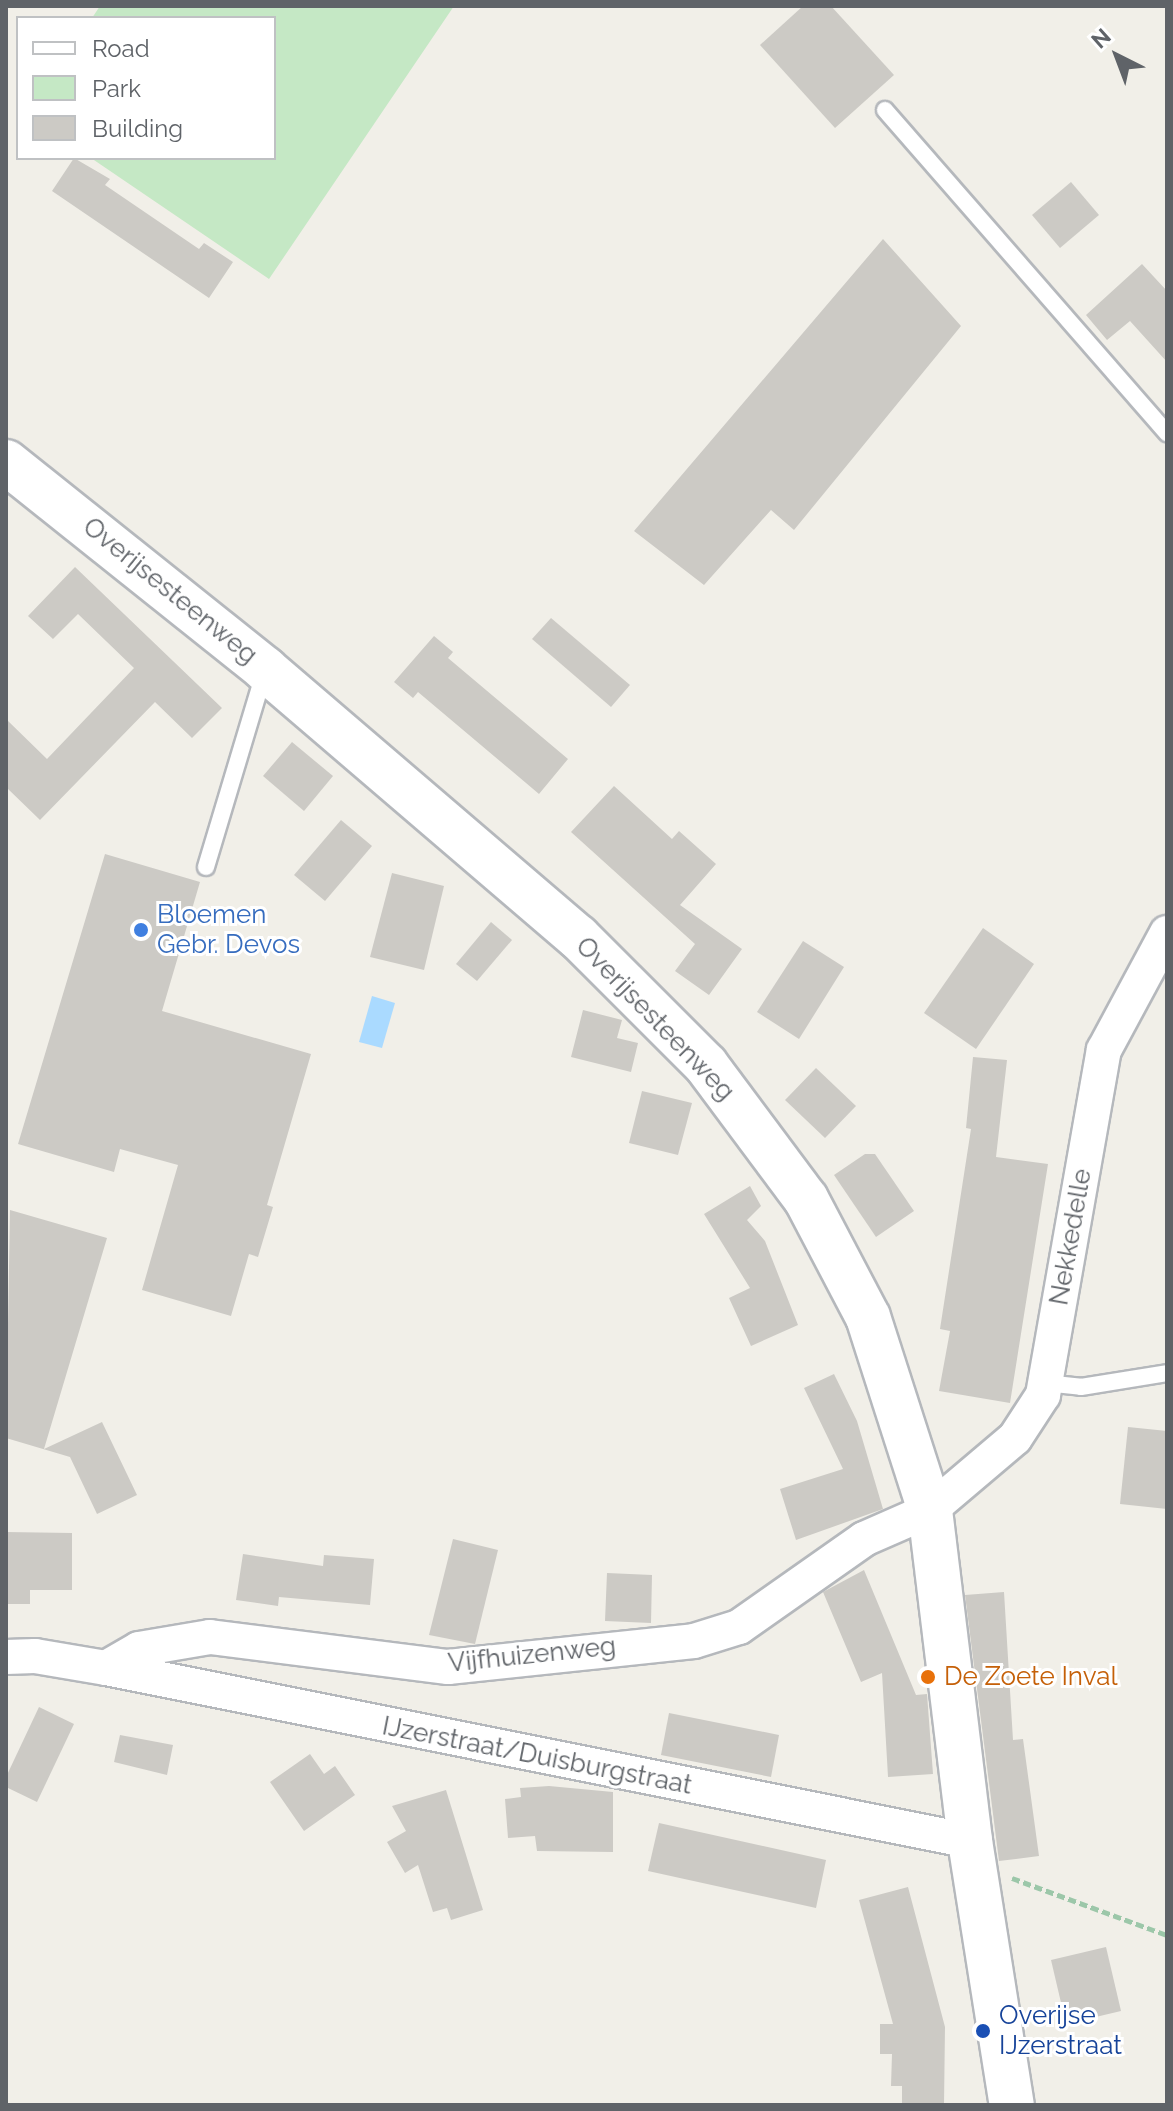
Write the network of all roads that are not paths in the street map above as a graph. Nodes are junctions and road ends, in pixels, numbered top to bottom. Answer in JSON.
{"nodes":[{"id":1,"x":885,"y":110,"type":"dead end"},
{"id":2,"x":1167,"y":433,"type":"edge"},
{"id":3,"x":6,"y":462,"type":"edge"},
{"id":4,"x":265,"y":669,"type":"junction"},
{"id":5,"x":206,"y":867,"type":"dead end"},
{"id":6,"x":1167,"y":933,"type":"edge"},
{"id":7,"x":1167,"y":1373,"type":"edge"},
{"id":8,"x":1045,"y":1383,"type":"junction"},
{"id":9,"x":930,"y":1510,"type":"junction"},
{"id":10,"x":6,"y":1657,"type":"edge"},
{"id":11,"x":106,"y":1668,"type":"junction"},
{"id":12,"x":971,"y":1852,"type":"junction"},
{"id":13,"x":1012,"y":2105,"type":"edge"}],
"edges":[{"from":1,"to":2,"type":"lane"},
{"from":3,"to":4,"type":"street","name":"Overijsesteenweg"},
{"from":4,"to":5,"type":"lane"},
{"from":4,"to":9,"type":"street","name":"Overijsesteenweg"},
{"from":6,"to":8,"type":"street","name":"Nekkedelle"},
{"from":7,"to":8,"type":"lane"},
{"from":8,"to":9,"type":"street","name":"Nekkedelle"},
{"from":9,"to":11,"type":"street","name":"Vijfhuizenweg"},
{"from":9,"to":12,"type":"street","name":"Overijsesteenweg"},
{"from":10,"to":11,"type":"street","name":"IJzerstraat/Duisburgstraat"},
{"from":11,"to":12,"type":"street","name":"IJzerstraat/Duisburgstraat"},
{"from":12,"to":13,"type":"street","name":"Overijsesteenweg"}]}
